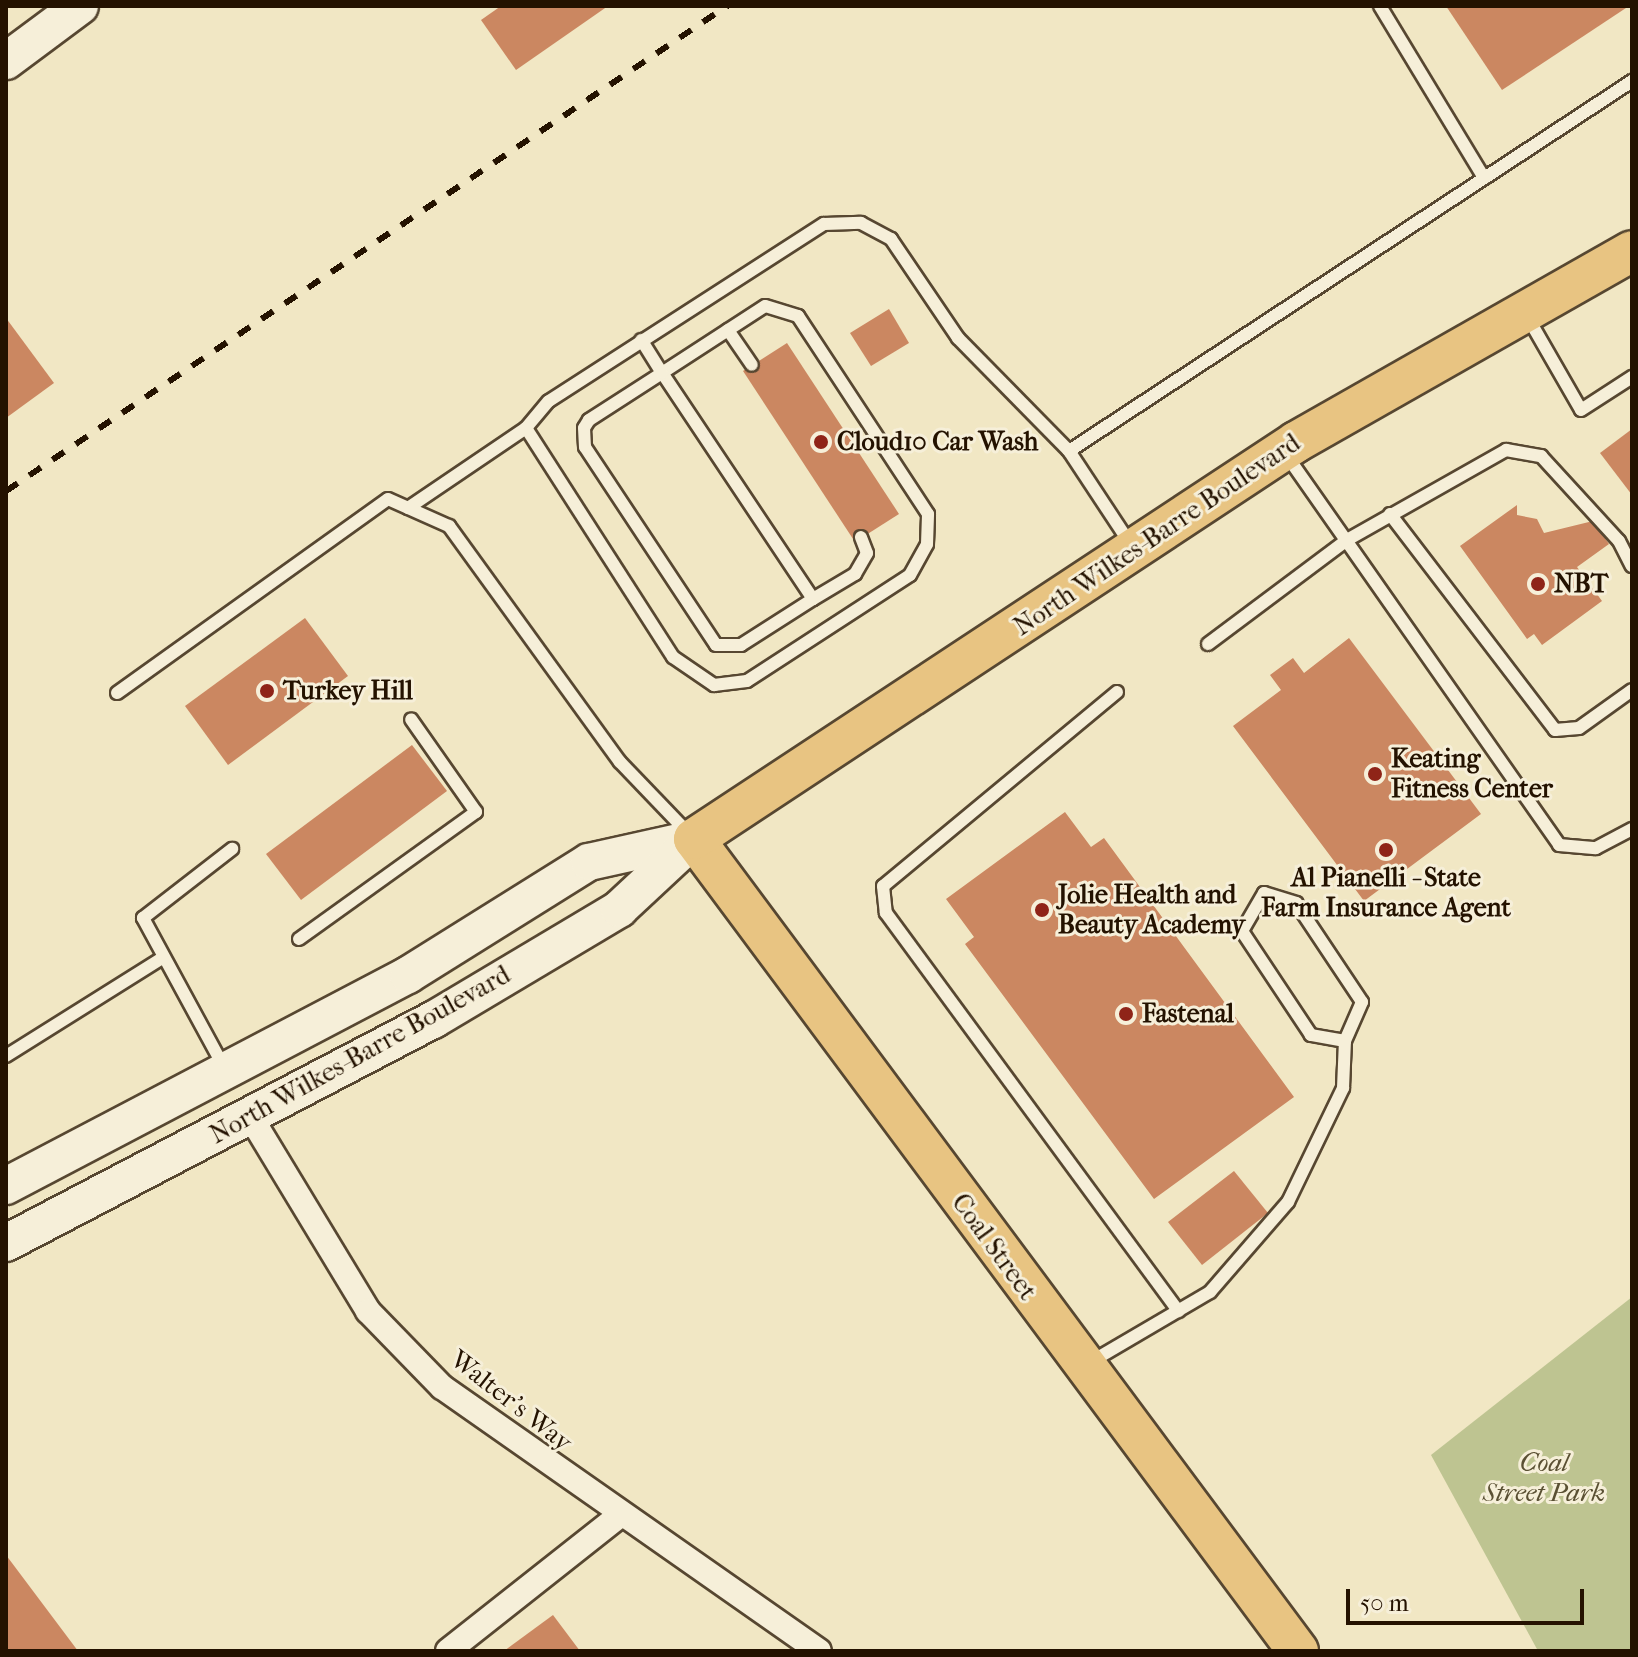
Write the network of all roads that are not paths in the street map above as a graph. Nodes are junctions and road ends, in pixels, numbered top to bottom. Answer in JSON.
{"nodes":[{"id":1,"x":1380,"y":6,"type":"edge"},
{"id":2,"x":73,"y":8,"type":"edge"},
{"id":3,"x":6,"y":61,"type":"edge"},
{"id":4,"x":1632,"y":81,"type":"edge"},
{"id":5,"x":1484,"y":178,"type":"junction"},
{"id":6,"x":1632,"y":251,"type":"edge"},
{"id":7,"x":1526,"y":313,"type":"junction"},
{"id":8,"x":728,"y":330,"type":"junction"},
{"id":9,"x":641,"y":340,"type":"junction"},
{"id":10,"x":752,"y":365,"type":"dead end"},
{"id":11,"x":662,"y":373,"type":"junction"},
{"id":12,"x":1632,"y":377,"type":"edge"},
{"id":13,"x":526,"y":428,"type":"junction"},
{"id":14,"x":1283,"y":450,"type":"junction"},
{"id":15,"x":1069,"y":451,"type":"junction"},
{"id":16,"x":408,"y":508,"type":"junction"},
{"id":17,"x":1390,"y":514,"type":"junction"},
{"id":18,"x":861,"y":537,"type":"dead end"},
{"id":19,"x":1347,"y":540,"type":"junction"},
{"id":20,"x":1133,"y":548,"type":"junction"},
{"id":21,"x":1632,"y":566,"type":"edge"},
{"id":22,"x":813,"y":599,"type":"junction"},
{"id":23,"x":1208,"y":644,"type":"dead end"},
{"id":24,"x":1632,"y":690,"type":"edge"},
{"id":25,"x":1117,"y":692,"type":"dead end"},
{"id":26,"x":117,"y":693,"type":"dead end"},
{"id":27,"x":411,"y":719,"type":"dead end"},
{"id":28,"x":1632,"y":829,"type":"edge"},
{"id":29,"x":694,"y":839,"type":"junction"},
{"id":30,"x":232,"y":849,"type":"dead end"},
{"id":31,"x":299,"y":939,"type":"dead end"},
{"id":32,"x":162,"y":958,"type":"junction"},
{"id":33,"x":1345,"y":1041,"type":"junction"},
{"id":34,"x":6,"y":1056,"type":"edge"},
{"id":35,"x":225,"y":1070,"type":"junction"},
{"id":36,"x":250,"y":1116,"type":"junction"},
{"id":37,"x":6,"y":1186,"type":"edge"},
{"id":38,"x":6,"y":1243,"type":"edge"},
{"id":39,"x":1178,"y":1311,"type":"junction"},
{"id":40,"x":1083,"y":1367,"type":"junction"},
{"id":41,"x":619,"y":1516,"type":"junction"},
{"id":42,"x":448,"y":1651,"type":"edge"},
{"id":43,"x":819,"y":1651,"type":"edge"},
{"id":44,"x":1298,"y":1651,"type":"edge"}],
"edges":[{"from":1,"to":5,"type":"lane"},
{"from":2,"to":3,"type":"main road"},
{"from":4,"to":5,"type":"lane"},
{"from":5,"to":15,"type":"lane"},
{"from":6,"to":7,"type":"main road","name":"North Wilkes-Barre Boulevard"},
{"from":7,"to":12,"type":"lane"},
{"from":7,"to":14,"type":"main road","name":"North Wilkes-Barre Boulevard"},
{"from":8,"to":10,"type":"lane"},
{"from":8,"to":11,"type":"lane"},
{"from":8,"to":13,"type":"lane"},
{"from":9,"to":11,"type":"lane"},
{"from":9,"to":13,"type":"lane"},
{"from":9,"to":15,"type":"lane"},
{"from":11,"to":22,"type":"lane"},
{"from":11,"to":22,"type":"lane"},
{"from":13,"to":16,"type":"lane"},
{"from":14,"to":19,"type":"lane"},
{"from":14,"to":20,"type":"main road","name":"North Wilkes-Barre Boulevard"},
{"from":15,"to":20,"type":"lane"},
{"from":16,"to":26,"type":"lane"},
{"from":16,"to":29,"type":"lane"},
{"from":17,"to":19,"type":"lane"},
{"from":17,"to":21,"type":"lane"},
{"from":17,"to":24,"type":"lane"},
{"from":18,"to":22,"type":"lane"},
{"from":19,"to":23,"type":"lane"},
{"from":19,"to":28,"type":"lane"},
{"from":20,"to":29,"type":"main road","name":"North Wilkes-Barre Boulevard"},
{"from":25,"to":39,"type":"lane"},
{"from":27,"to":31,"type":"lane"},
{"from":29,"to":35,"type":"main road","name":"North Wilkes-Barre Boulevard"},
{"from":29,"to":36,"type":"main road","name":"North Wilkes-Barre Boulevard"},
{"from":29,"to":40,"type":"main road","name":"Coal Street"},
{"from":30,"to":32,"type":"lane"},
{"from":32,"to":34,"type":"lane"},
{"from":32,"to":35,"type":"lane"},
{"from":33,"to":33,"type":"lane"},
{"from":33,"to":39,"type":"lane"},
{"from":35,"to":37,"type":"main road","name":"North Wilkes-Barre Boulevard"},
{"from":36,"to":38,"type":"main road","name":"North Wilkes-Barre Boulevard"},
{"from":36,"to":41,"type":"street","name":"Walter's Way"},
{"from":39,"to":40,"type":"lane"},
{"from":40,"to":44,"type":"main road","name":"Coal Street"},
{"from":41,"to":42,"type":"street"},
{"from":41,"to":43,"type":"street","name":"Walter's Way"}]}
